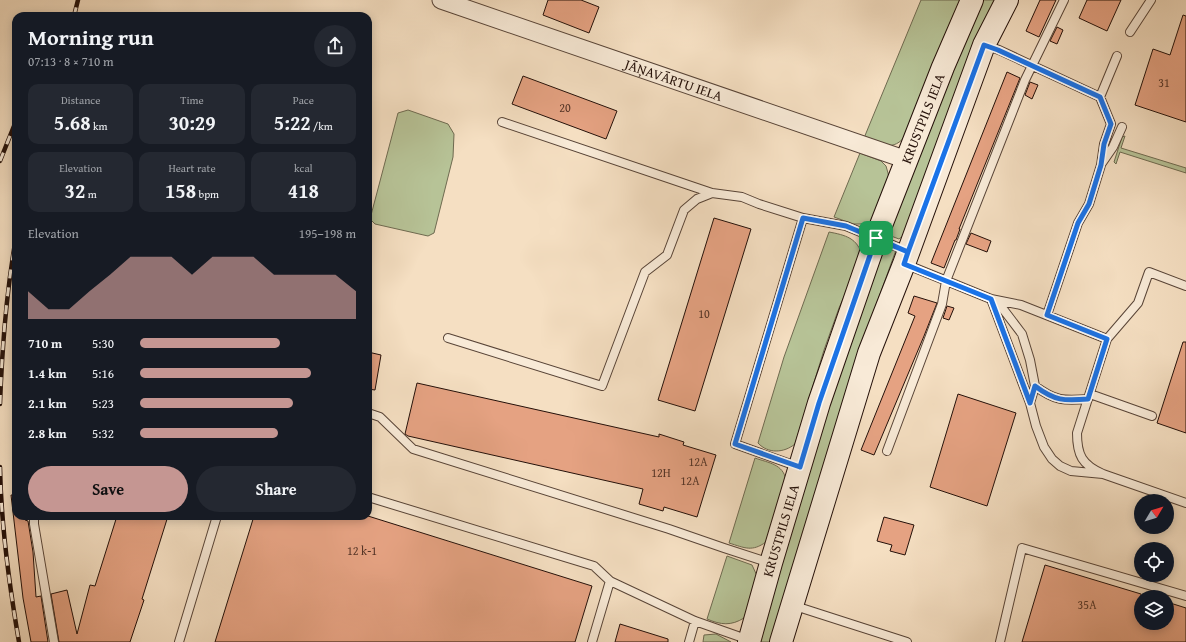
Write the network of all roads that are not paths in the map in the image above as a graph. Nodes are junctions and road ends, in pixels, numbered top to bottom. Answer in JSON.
{"nodes":[{"id":1,"x":441,"y":0,"type":"edge"},
{"id":2,"x":972,"y":0,"type":"edge"},
{"id":3,"x":1006,"y":0,"type":"edge"},
{"id":4,"x":1064,"y":0,"type":"edge"},
{"id":5,"x":1151,"y":0,"type":"edge"},
{"id":6,"x":1130,"y":32,"type":"dead end"},
{"id":7,"x":984,"y":45,"type":"junction"},
{"id":8,"x":1117,"y":56,"type":"dead end"},
{"id":9,"x":1032,"y":66,"type":"junction"},
{"id":10,"x":1100,"y":97,"type":"junction"},
{"id":11,"x":502,"y":122,"type":"dead end"},
{"id":12,"x":1122,"y":127,"type":"dead end"},
{"id":13,"x":907,"y":160,"type":"junction"},
{"id":14,"x":1101,"y":165,"type":"junction"},
{"id":15,"x":712,"y":193,"type":"junction"},
{"id":16,"x":803,"y":218,"type":"junction"},
{"id":17,"x":876,"y":238,"type":"junction"},
{"id":18,"x":906,"y":258,"type":"junction"},
{"id":19,"x":946,"y":281,"type":"junction"},
{"id":20,"x":1186,"y":286,"type":"edge"},
{"id":21,"x":991,"y":299,"type":"junction"},
{"id":22,"x":1047,"y":315,"type":"junction"},
{"id":23,"x":448,"y":338,"type":"dead end"},
{"id":24,"x":1107,"y":339,"type":"junction"},
{"id":25,"x":1035,"y":386,"type":"junction"},
{"id":26,"x":1089,"y":396,"type":"junction"},
{"id":27,"x":1030,"y":403,"type":"junction"},
{"id":28,"x":372,"y":414,"type":"edge"},
{"id":29,"x":1152,"y":416,"type":"dead end"},
{"id":30,"x":887,"y":451,"type":"dead end"},
{"id":31,"x":800,"y":467,"type":"junction"},
{"id":32,"x":1103,"y":474,"type":"junction"},
{"id":33,"x":372,"y":498,"type":"edge"},
{"id":34,"x":1186,"y":503,"type":"edge"},
{"id":35,"x":34,"y":520,"type":"edge"},
{"id":36,"x":216,"y":520,"type":"edge"},
{"id":37,"x":771,"y":563,"type":"junction"},
{"id":38,"x":610,"y":581,"type":"junction"},
{"id":39,"x":1186,"y":596,"type":"edge"},
{"id":40,"x":792,"y":605,"type":"junction"},
{"id":41,"x":695,"y":621,"type":"junction"},
{"id":42,"x":750,"y":641,"type":"edge"},
{"id":43,"x":54,"y":642,"type":"edge"},
{"id":44,"x":179,"y":642,"type":"edge"},
{"id":45,"x":592,"y":642,"type":"edge"},
{"id":46,"x":689,"y":642,"type":"edge"},
{"id":47,"x":781,"y":642,"type":"edge"},
{"id":48,"x":907,"y":642,"type":"edge"},
{"id":49,"x":1000,"y":642,"type":"edge"}],
"edges":[{"from":1,"to":13,"type":"street","name":"JĀŅAVĀRTU IELA"},
{"from":2,"to":13,"type":"main road","name":"KRUSTPILS IELA"},
{"from":3,"to":7,"type":"main road"},
{"from":4,"to":9,"type":"lane"},
{"from":5,"to":6,"type":"lane"},
{"from":7,"to":9,"type":"lane"},
{"from":7,"to":18,"type":"main road"},
{"from":8,"to":10,"type":"lane"},
{"from":9,"to":10,"type":"lane"},
{"from":9,"to":19,"type":"lane"},
{"from":10,"to":14,"type":"lane"},
{"from":11,"to":15,"type":"lane"},
{"from":12,"to":14,"type":"lane"},
{"from":13,"to":17,"type":"main road","name":"KRUSTPILS IELA"},
{"from":14,"to":22,"type":"lane"},
{"from":15,"to":16,"type":"lane"},
{"from":15,"to":23,"type":"lane"},
{"from":16,"to":17,"type":"lane"},
{"from":16,"to":31,"type":"lane"},
{"from":17,"to":18,"type":"lane"},
{"from":17,"to":31,"type":"main road","name":"KRUSTPILS IELA"},
{"from":18,"to":19,"type":"lane"},
{"from":18,"to":40,"type":"main road"},
{"from":19,"to":21,"type":"lane"},
{"from":19,"to":30,"type":"lane"},
{"from":20,"to":24,"type":"lane"},
{"from":21,"to":22,"type":"lane"},
{"from":21,"to":25,"type":"lane"},
{"from":21,"to":27,"type":"lane"},
{"from":22,"to":24,"type":"lane"},
{"from":24,"to":26,"type":"lane"},
{"from":25,"to":26,"type":"lane"},
{"from":25,"to":27,"type":"lane"},
{"from":26,"to":29,"type":"lane"},
{"from":26,"to":32,"type":"lane"},
{"from":27,"to":32,"type":"lane"},
{"from":28,"to":37,"type":"lane"},
{"from":31,"to":37,"type":"main road","name":"KRUSTPILS IELA"},
{"from":32,"to":34,"type":"lane"},
{"from":33,"to":38,"type":"lane"},
{"from":35,"to":43,"type":"lane"},
{"from":36,"to":44,"type":"lane"},
{"from":37,"to":42,"type":"main road","name":"KRUSTPILS IELA"},
{"from":38,"to":41,"type":"lane"},
{"from":38,"to":45,"type":"lane"},
{"from":39,"to":49,"type":"lane"},
{"from":40,"to":47,"type":"main road"},
{"from":40,"to":48,"type":"lane"},
{"from":41,"to":42,"type":"lane"},
{"from":41,"to":46,"type":"lane"}]}
